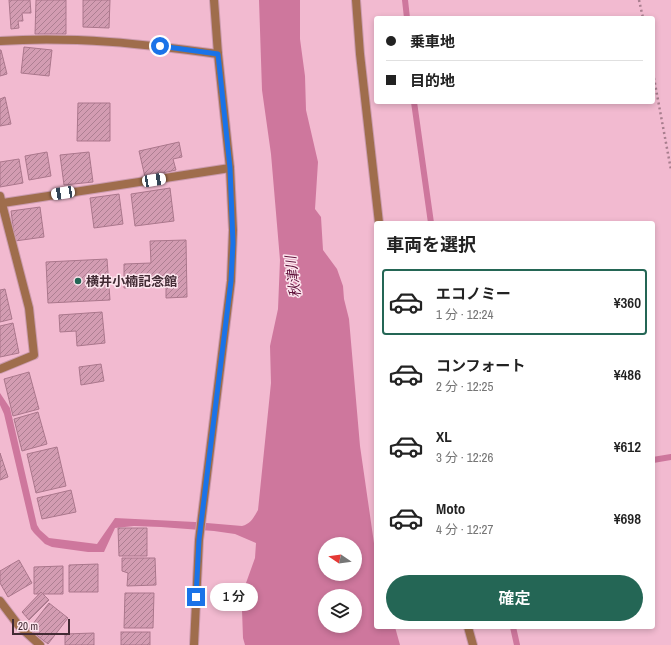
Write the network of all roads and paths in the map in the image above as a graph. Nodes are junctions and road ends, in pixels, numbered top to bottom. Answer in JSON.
{"nodes":[{"id":1,"x":214,"y":0,"type":"edge"},
{"id":2,"x":356,"y":0,"type":"edge"},
{"id":3,"x":639,"y":0,"type":"edge"},
{"id":4,"x":643,"y":16,"type":"edge"},
{"id":5,"x":0,"y":41,"type":"edge"},
{"id":6,"x":218,"y":54,"type":"junction"},
{"id":7,"x":655,"y":84,"type":"edge"},
{"id":8,"x":230,"y":168,"type":"junction"},
{"id":9,"x":671,"y":170,"type":"edge"},
{"id":10,"x":1,"y":199,"type":"edge"},
{"id":11,"x":379,"y":221,"type":"edge"},
{"id":12,"x":0,"y":369,"type":"edge"},
{"id":13,"x":0,"y":602,"type":"edge"},
{"id":14,"x":469,"y":629,"type":"edge"},
{"id":15,"x":40,"y":645,"type":"edge"},
{"id":16,"x":194,"y":645,"type":"edge"},
{"id":17,"x":473,"y":645,"type":"edge"}],
"edges":[{"from":1,"to":6,"type":"street"},
{"from":2,"to":11,"type":"street"},
{"from":3,"to":4,"type":"path"},
{"from":5,"to":6,"type":"street"},
{"from":6,"to":8,"type":"street"},
{"from":7,"to":9,"type":"path"},
{"from":8,"to":10,"type":"street"},
{"from":8,"to":16,"type":"street"},
{"from":10,"to":12,"type":"street"},
{"from":13,"to":15,"type":"street"},
{"from":14,"to":17,"type":"street"}]}
